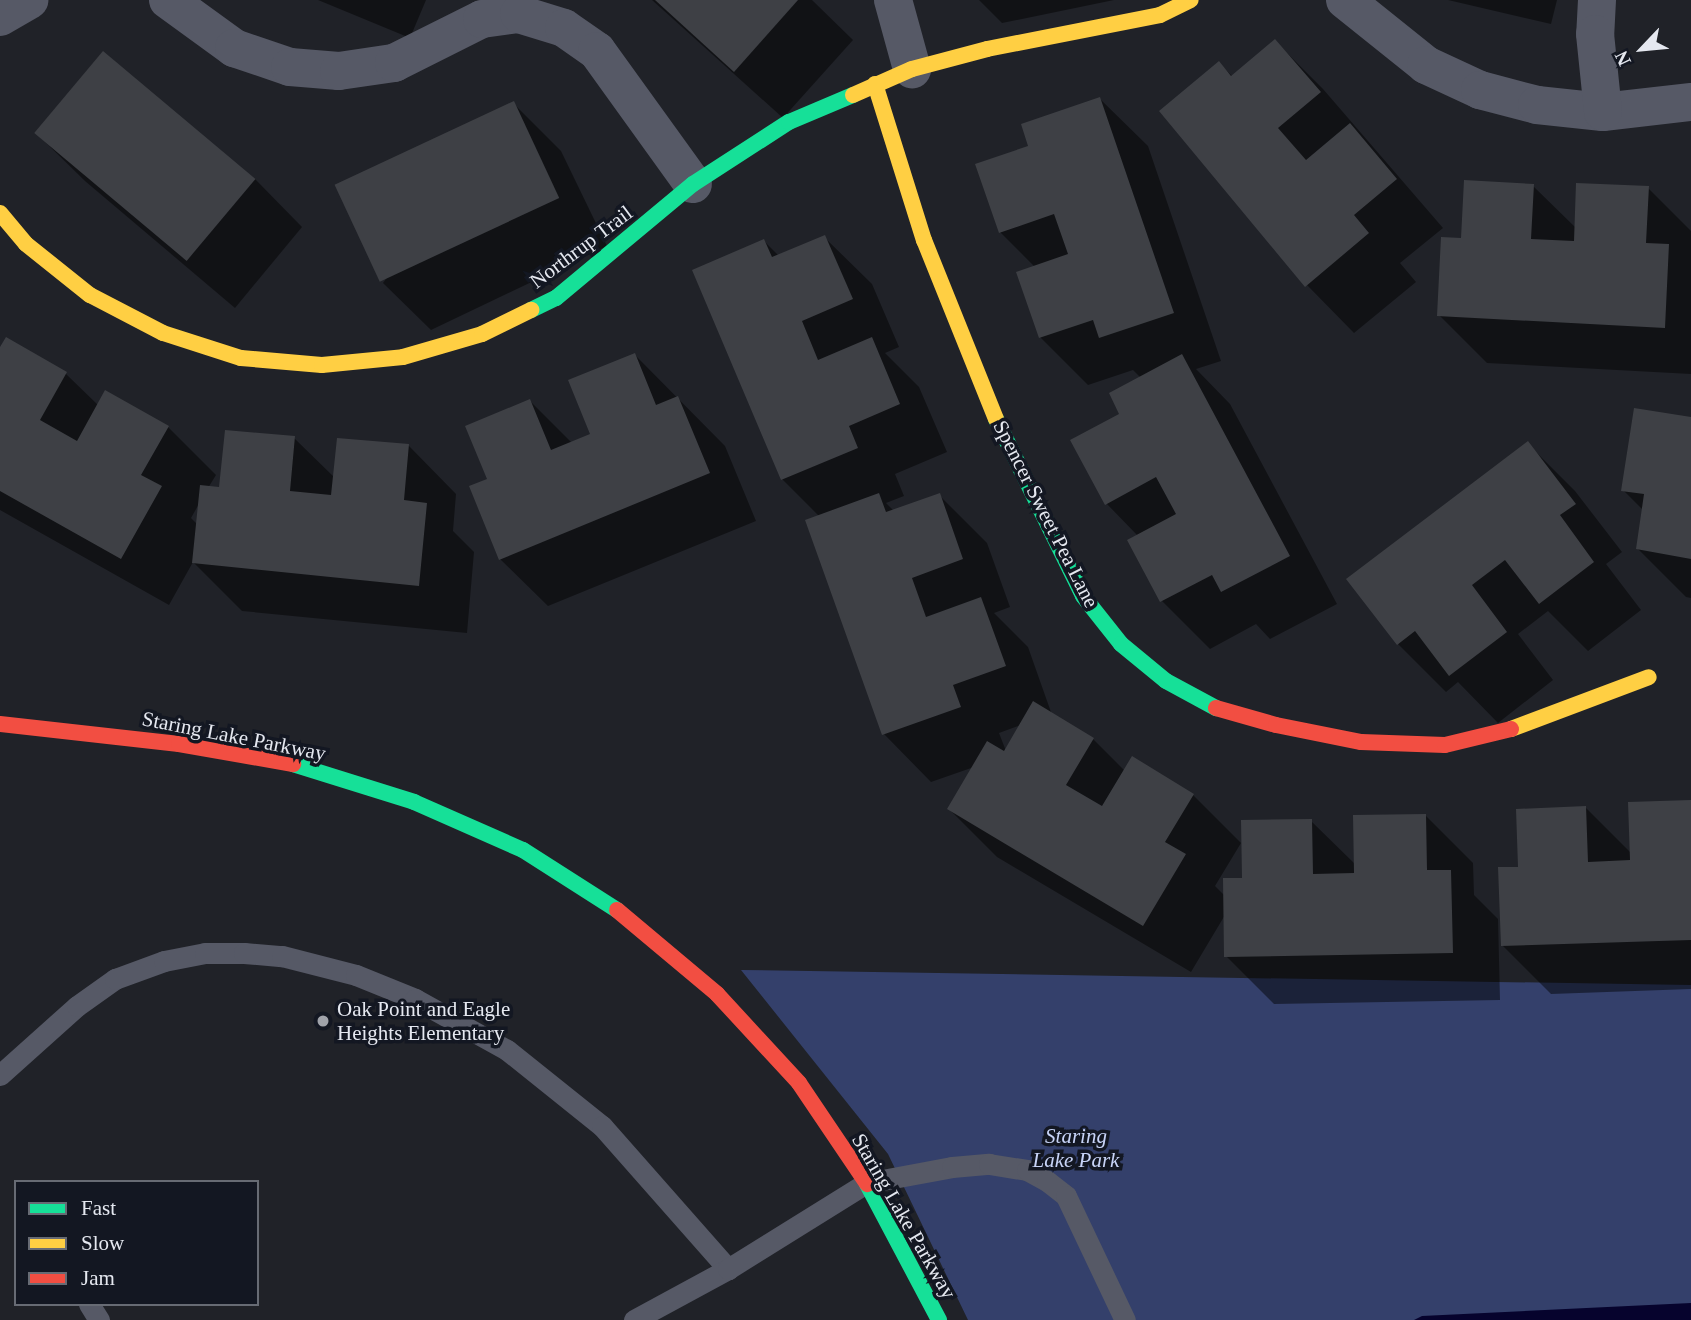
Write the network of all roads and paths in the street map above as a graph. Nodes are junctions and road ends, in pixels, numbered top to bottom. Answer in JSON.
{"nodes":[{"id":1,"x":30,"y":0,"type":"edge"},
{"id":2,"x":168,"y":0,"type":"edge"},
{"id":3,"x":893,"y":0,"type":"edge"},
{"id":4,"x":1191,"y":0,"type":"edge"},
{"id":5,"x":1345,"y":0,"type":"edge"},
{"id":6,"x":1597,"y":0,"type":"edge"},
{"id":7,"x":519,"y":7,"type":"edge"},
{"id":8,"x":0,"y":17,"type":"edge"},
{"id":9,"x":912,"y":69,"type":"junction"},
{"id":10,"x":875,"y":84,"type":"junction"},
{"id":11,"x":1691,"y":102,"type":"edge"},
{"id":12,"x":1603,"y":112,"type":"junction"},
{"id":13,"x":693,"y":184,"type":"junction"},
{"id":14,"x":0,"y":212,"type":"edge"},
{"id":15,"x":1649,"y":677,"type":"dead end"},
{"id":16,"x":0,"y":724,"type":"edge"},
{"id":17,"x":0,"y":1075,"type":"edge"},
{"id":18,"x":866,"y":1183,"type":"junction"},
{"id":19,"x":728,"y":1269,"type":"junction"},
{"id":20,"x":634,"y":1320,"type":"edge"},
{"id":21,"x":939,"y":1320,"type":"edge"},
{"id":22,"x":1125,"y":1320,"type":"edge"}],
"edges":[{"from":1,"to":8,"type":"street"},
{"from":2,"to":7,"type":"street"},
{"from":3,"to":9,"type":"street"},
{"from":4,"to":9,"type":"street","name":"Northrup Trail"},
{"from":5,"to":12,"type":"street"},
{"from":6,"to":12,"type":"street"},
{"from":7,"to":13,"type":"street"},
{"from":9,"to":10,"type":"street","name":"Northrup Trail"},
{"from":10,"to":13,"type":"street","name":"Northrup Trail"},
{"from":10,"to":15,"type":"street","name":"Spencer Sweet Pea Lane"},
{"from":11,"to":12,"type":"street"},
{"from":13,"to":14,"type":"street","name":"Northrup Trail"},
{"from":16,"to":18,"type":"street","name":"Staring Lake Parkway"},
{"from":17,"to":19,"type":"lane"},
{"from":18,"to":19,"type":"lane"},
{"from":18,"to":21,"type":"street","name":"Staring Lake Parkway"},
{"from":18,"to":22,"type":"lane"},
{"from":19,"to":20,"type":"lane"}]}
